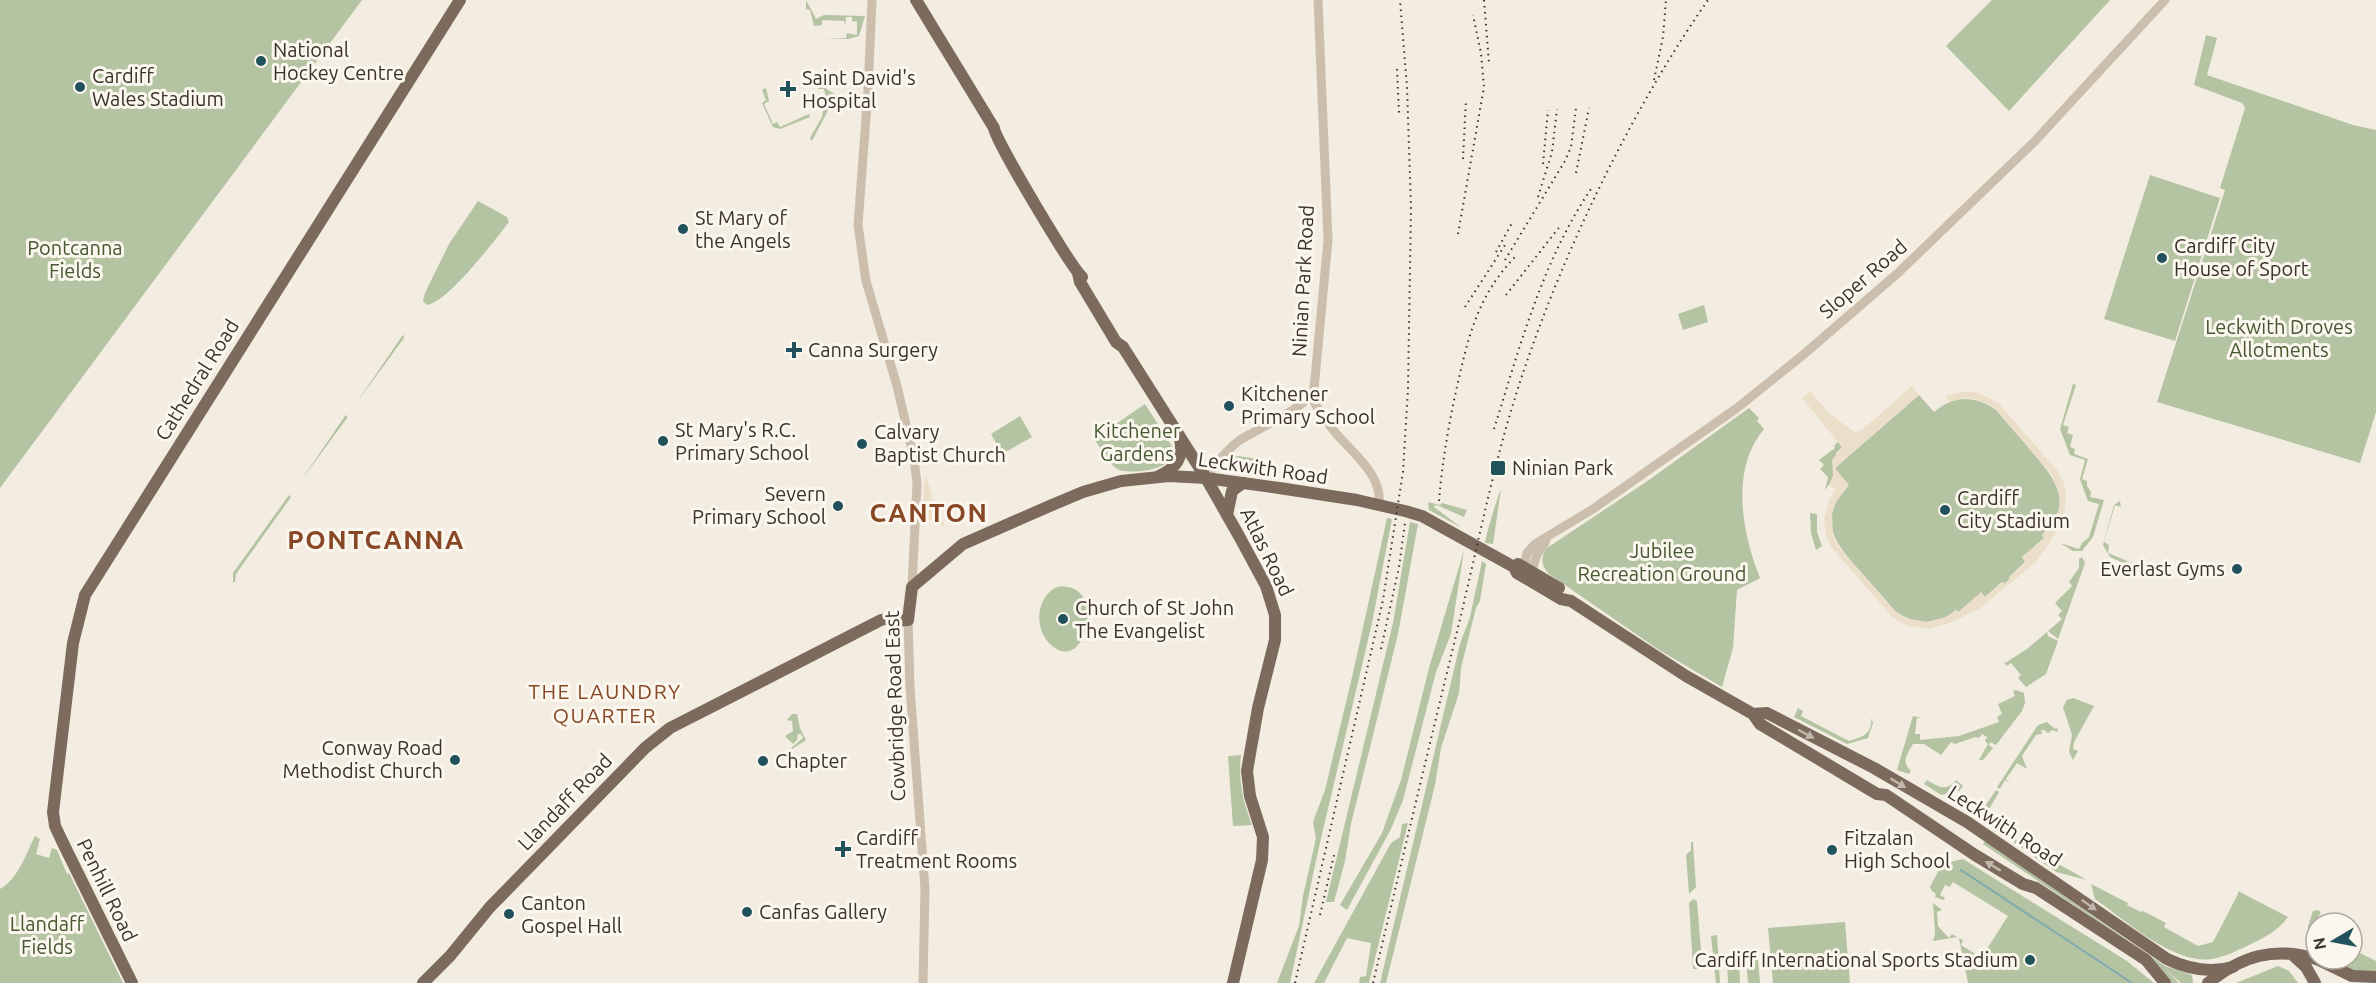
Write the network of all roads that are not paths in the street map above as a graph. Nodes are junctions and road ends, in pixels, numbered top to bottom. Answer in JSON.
{"nodes":[{"id":1,"x":460,"y":0,"type":"edge"},
{"id":2,"x":909,"y":0,"type":"edge"},
{"id":3,"x":916,"y":0,"type":"edge"},
{"id":4,"x":1318,"y":0,"type":"edge"},
{"id":5,"x":2165,"y":0,"type":"edge"},
{"id":6,"x":873,"y":1,"type":"edge"},
{"id":7,"x":995,"y":134,"type":"junction"},
{"id":8,"x":1310,"y":396,"type":"junction"},
{"id":9,"x":1179,"y":437,"type":"junction"},
{"id":10,"x":1158,"y":477,"type":"junction"},
{"id":11,"x":1206,"y":478,"type":"junction"},
{"id":12,"x":1243,"y":483,"type":"junction"},
{"id":13,"x":1379,"y":505,"type":"junction"},
{"id":14,"x":1227,"y":515,"type":"junction"},
{"id":15,"x":1524,"y":572,"type":"junction"},
{"id":16,"x":912,"y":587,"type":"junction"},
{"id":17,"x":909,"y":606,"type":"junction"},
{"id":18,"x":890,"y":618,"type":"junction"},
{"id":19,"x":908,"y":620,"type":"junction"},
{"id":20,"x":1753,"y":714,"type":"junction"},
{"id":21,"x":53,"y":812,"type":"joint"},
{"id":22,"x":2294,"y":956,"type":"junction"},
{"id":23,"x":2304,"y":957,"type":"edge"},
{"id":24,"x":2233,"y":967,"type":"junction"},
{"id":25,"x":2341,"y":971,"type":"edge"},
{"id":26,"x":2376,"y":977,"type":"edge"},
{"id":27,"x":132,"y":983,"type":"edge"},
{"id":28,"x":423,"y":983,"type":"edge"},
{"id":29,"x":923,"y":983,"type":"edge"},
{"id":30,"x":1233,"y":983,"type":"edge"},
{"id":31,"x":2165,"y":983,"type":"edge"},
{"id":32,"x":2208,"y":983,"type":"edge"},
{"id":33,"x":2315,"y":983,"type":"edge"}],
"edges":[{"from":1,"to":21,"type":"main road","name":"Cathedral Road"},
{"from":2,"to":7,"type":"main road"},
{"from":3,"to":7,"type":"main road"},
{"from":4,"to":8,"type":"street","name":"Ninian Park Road"},
{"from":5,"to":15,"type":"street","name":"Sloper Road"},
{"from":6,"to":16,"type":"street","name":"Cowbridge Road East"},
{"from":7,"to":9,"type":"main road","name":"Atlas Road"},
{"from":8,"to":11,"type":"street"},
{"from":8,"to":13,"type":"street"},
{"from":9,"to":10,"type":"main road"},
{"from":9,"to":11,"type":"main road","name":"Atlas Road"},
{"from":10,"to":11,"type":"main road","name":"Leckwith Road"},
{"from":10,"to":16,"type":"main road","name":"Leckwith Road"},
{"from":11,"to":12,"type":"main road","name":"Leckwith Road"},
{"from":11,"to":14,"type":"main road","name":"Atlas Road"},
{"from":12,"to":13,"type":"main road","name":"Leckwith Road"},
{"from":12,"to":14,"type":"main road"},
{"from":13,"to":15,"type":"main road","name":"Leckwith Road"},
{"from":14,"to":30,"type":"main road","name":"Atlas Road"},
{"from":15,"to":20,"type":"main road","name":"Leckwith Road"},
{"from":16,"to":17,"type":"main road","name":"Cowbridge Road East"},
{"from":17,"to":18,"type":"main road","name":"Llandaff Road"},
{"from":17,"to":19,"type":"main road","name":"Cowbridge Road East"},
{"from":18,"to":19,"type":"main road","name":"Llandaff Road"},
{"from":18,"to":28,"type":"main road","name":"Llandaff Road"},
{"from":19,"to":29,"type":"street","name":"Cowbridge Road East"},
{"from":20,"to":24,"type":"main road","name":"Leckwith Road","one_way":true},
{"from":31,"to":20,"type":"main road","name":"Leckwith Road","one_way":true},
{"from":21,"to":27,"type":"main road","name":"Penhill Road"},
{"from":22,"to":23,"type":"main road"},
{"from":22,"to":24,"type":"main road"},
{"from":22,"to":33,"type":"main road"},
{"from":24,"to":32,"type":"main road"},
{"from":25,"to":26,"type":"main road"}]}
